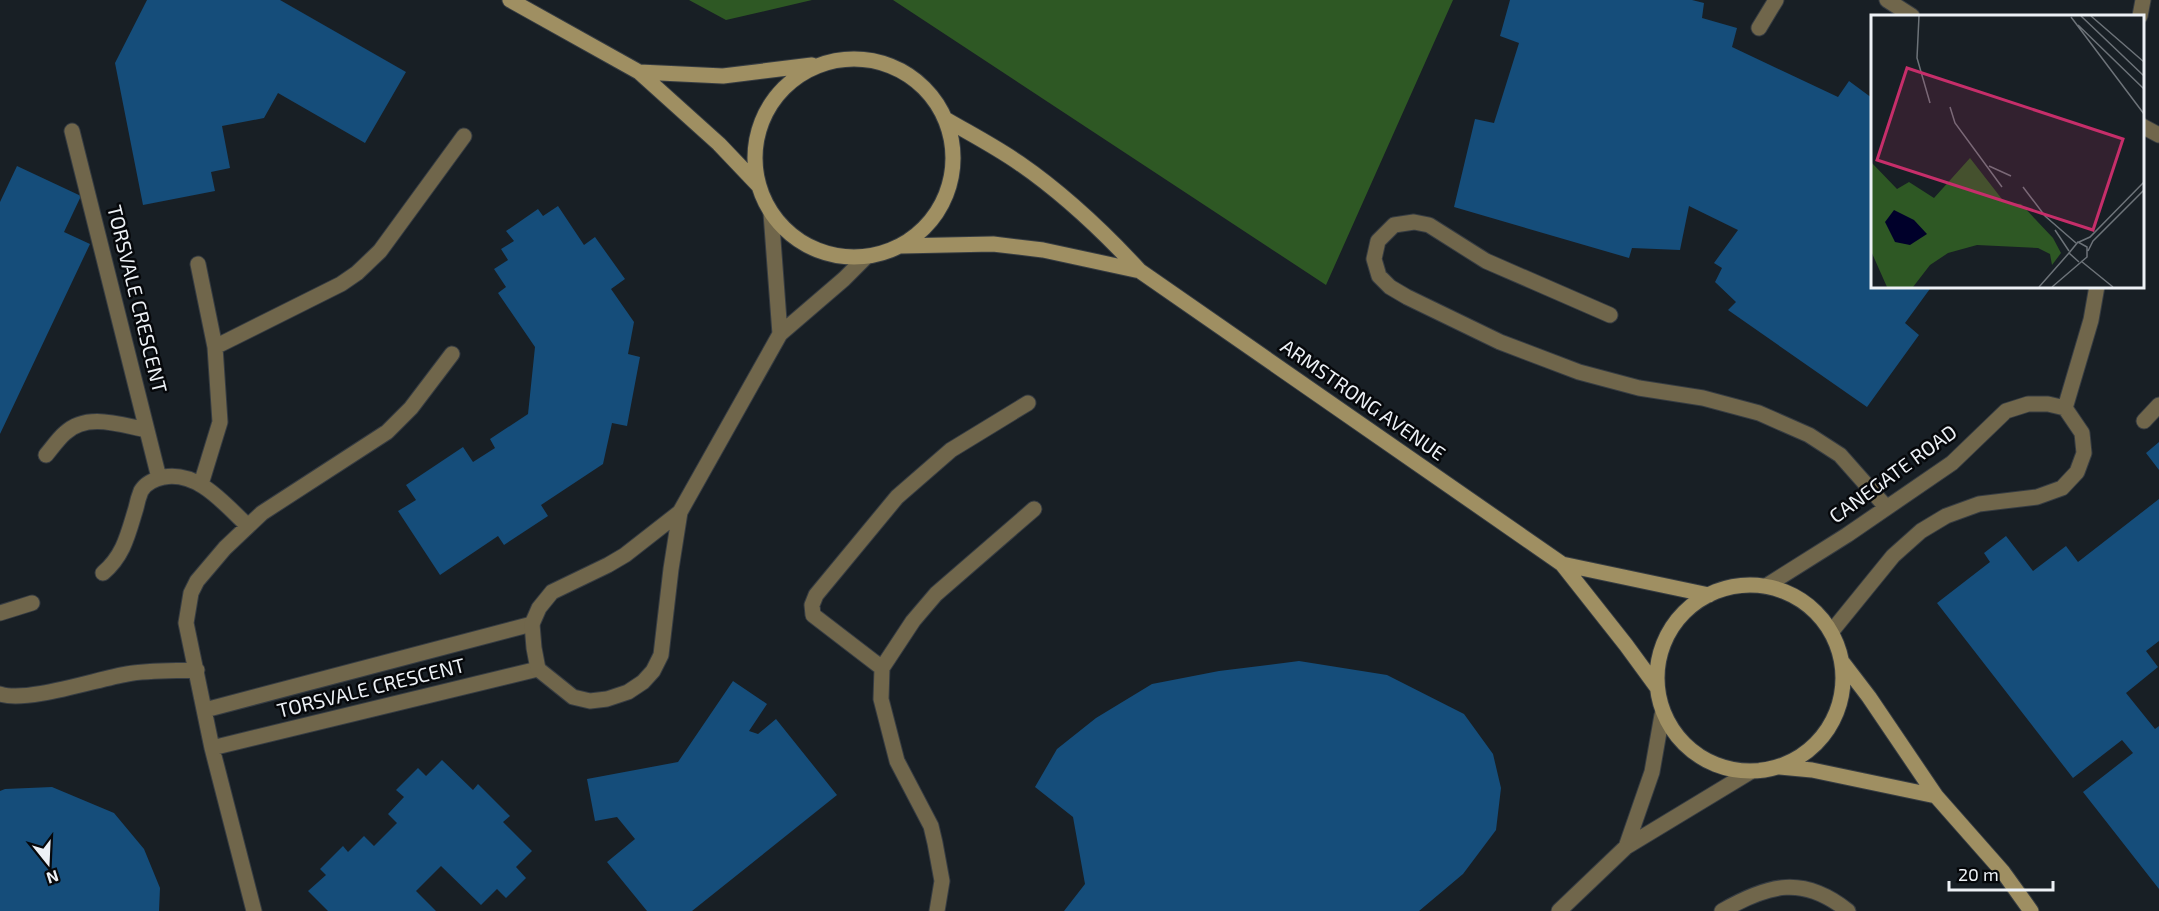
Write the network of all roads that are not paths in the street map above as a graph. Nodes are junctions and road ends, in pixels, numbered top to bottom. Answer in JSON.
{"nodes":[{"id":1,"x":510,"y":0,"type":"edge"},
{"id":2,"x":1776,"y":0,"type":"edge"},
{"id":3,"x":1887,"y":0,"type":"edge"},
{"id":4,"x":2144,"y":0,"type":"edge"},
{"id":5,"x":1910,"y":15,"type":"edge"},
{"id":6,"x":2140,"y":15,"type":"edge"},
{"id":7,"x":1759,"y":28,"type":"dead end"},
{"id":8,"x":824,"y":63,"type":"junction"},
{"id":9,"x":639,"y":72,"type":"junction"},
{"id":10,"x":947,"y":120,"type":"junction"},
{"id":11,"x":2144,"y":127,"type":"edge"},
{"id":12,"x":72,"y":131,"type":"dead end"},
{"id":13,"x":2159,"y":135,"type":"edge"},
{"id":14,"x":464,"y":136,"type":"dead end"},
{"id":15,"x":758,"y":185,"type":"junction"},
{"id":16,"x":771,"y":213,"type":"junction"},
{"id":17,"x":900,"y":246,"type":"junction"},
{"id":18,"x":866,"y":257,"type":"junction"},
{"id":19,"x":198,"y":264,"type":"dead end"},
{"id":20,"x":1140,"y":271,"type":"junction"},
{"id":21,"x":2097,"y":288,"type":"edge"},
{"id":22,"x":1610,"y":315,"type":"dead end"},
{"id":23,"x":780,"y":334,"type":"junction"},
{"id":24,"x":215,"y":347,"type":"junction"},
{"id":25,"x":452,"y":354,"type":"dead end"},
{"id":26,"x":1028,"y":403,"type":"dead end"},
{"id":27,"x":2159,"y":405,"type":"edge"},
{"id":28,"x":2065,"y":408,"type":"junction"},
{"id":29,"x":2144,"y":422,"type":"dead end"},
{"id":30,"x":147,"y":430,"type":"junction"},
{"id":31,"x":46,"y":455,"type":"dead end"},
{"id":32,"x":159,"y":478,"type":"junction"},
{"id":33,"x":201,"y":484,"type":"junction"},
{"id":34,"x":1886,"y":507,"type":"junction"},
{"id":35,"x":1034,"y":509,"type":"dead end"},
{"id":36,"x":680,"y":512,"type":"junction"},
{"id":37,"x":248,"y":526,"type":"junction"},
{"id":38,"x":1562,"y":564,"type":"junction"},
{"id":39,"x":103,"y":573,"type":"dead end"},
{"id":40,"x":1766,"y":586,"type":"junction"},
{"id":41,"x":1709,"y":595,"type":"junction"},
{"id":42,"x":32,"y":603,"type":"dead end"},
{"id":43,"x":0,"y":613,"type":"edge"},
{"id":44,"x":532,"y":624,"type":"junction"},
{"id":45,"x":1832,"y":631,"type":"junction"},
{"id":46,"x":1843,"y":663,"type":"junction"},
{"id":47,"x":882,"y":668,"type":"junction"},
{"id":48,"x":538,"y":669,"type":"junction"},
{"id":49,"x":197,"y":670,"type":"junction"},
{"id":50,"x":1656,"y":686,"type":"junction"},
{"id":51,"x":0,"y":694,"type":"edge"},
{"id":52,"x":205,"y":710,"type":"junction"},
{"id":53,"x":1662,"y":715,"type":"junction"},
{"id":54,"x":212,"y":748,"type":"junction"},
{"id":55,"x":1780,"y":767,"type":"junction"},
{"id":56,"x":1750,"y":772,"type":"junction"},
{"id":57,"x":1936,"y":796,"type":"junction"},
{"id":58,"x":1626,"y":847,"type":"junction"},
{"id":59,"x":254,"y":911,"type":"edge"},
{"id":60,"x":937,"y":911,"type":"edge"},
{"id":61,"x":1559,"y":911,"type":"edge"},
{"id":62,"x":1722,"y":911,"type":"edge"},
{"id":63,"x":1848,"y":911,"type":"edge"},
{"id":64,"x":2031,"y":911,"type":"edge"}],
"edges":[{"from":1,"to":9,"type":"street","name":"ARMSTRONG AVENUE"},
{"from":2,"to":7,"type":"street"},
{"from":3,"to":5,"type":"street"},
{"from":4,"to":6,"type":"street"},
{"from":8,"to":9,"type":"street","name":"ARMSTRONG AVENUE"},
{"from":8,"to":10,"type":"street","name":"ARMSTRONG AVENUE"},
{"from":8,"to":15,"type":"street","name":"ARMSTRONG AVENUE"},
{"from":9,"to":15,"type":"street","name":"ARMSTRONG AVENUE"},
{"from":10,"to":17,"type":"street","name":"ARMSTRONG AVENUE"},
{"from":10,"to":20,"type":"street","name":"ARMSTRONG AVENUE"},
{"from":11,"to":13,"type":"street"},
{"from":12,"to":30,"type":"street","name":"TORSVALE CRESCENT"},
{"from":14,"to":24,"type":"street"},
{"from":15,"to":16,"type":"street","name":"ARMSTRONG AVENUE"},
{"from":16,"to":18,"type":"street","name":"ARMSTRONG AVENUE"},
{"from":16,"to":23,"type":"street"},
{"from":17,"to":18,"type":"street","name":"ARMSTRONG AVENUE"},
{"from":17,"to":20,"type":"street","name":"ARMSTRONG AVENUE"},
{"from":18,"to":23,"type":"street"},
{"from":19,"to":24,"type":"street"},
{"from":20,"to":38,"type":"street","name":"ARMSTRONG AVENUE"},
{"from":21,"to":28,"type":"street"},
{"from":22,"to":34,"type":"street"},
{"from":23,"to":36,"type":"street"},
{"from":24,"to":33,"type":"street"},
{"from":25,"to":37,"type":"street"},
{"from":26,"to":47,"type":"street"},
{"from":27,"to":29,"type":"street"},
{"from":28,"to":34,"type":"street","name":"CANEGATE ROAD"},
{"from":28,"to":45,"type":"street"},
{"from":30,"to":31,"type":"street"},
{"from":30,"to":32,"type":"street","name":"TORSVALE CRESCENT"},
{"from":32,"to":33,"type":"street"},
{"from":32,"to":39,"type":"street"},
{"from":33,"to":37,"type":"street"},
{"from":34,"to":40,"type":"street","name":"CANEGATE ROAD"},
{"from":35,"to":47,"type":"street"},
{"from":36,"to":44,"type":"street"},
{"from":36,"to":48,"type":"street"},
{"from":37,"to":49,"type":"street"},
{"from":38,"to":41,"type":"street","name":"ARMSTRONG AVENUE"},
{"from":38,"to":50,"type":"street","name":"ARMSTRONG AVENUE"},
{"from":40,"to":41,"type":"street","name":"ARMSTRONG AVENUE"},
{"from":40,"to":45,"type":"street","name":"ARMSTRONG AVENUE"},
{"from":41,"to":50,"type":"street","name":"ARMSTRONG AVENUE"},
{"from":42,"to":43,"type":"street"},
{"from":44,"to":48,"type":"street"},
{"from":44,"to":52,"type":"street","name":"TORSVALE CRESCENT"},
{"from":45,"to":46,"type":"street","name":"ARMSTRONG AVENUE"},
{"from":46,"to":55,"type":"street","name":"ARMSTRONG AVENUE"},
{"from":46,"to":57,"type":"street","name":"ARMSTRONG AVENUE"},
{"from":47,"to":60,"type":"street"},
{"from":48,"to":54,"type":"street","name":"TORSVALE CRESCENT"},
{"from":49,"to":51,"type":"street"},
{"from":49,"to":52,"type":"street"},
{"from":50,"to":53,"type":"street","name":"ARMSTRONG AVENUE"},
{"from":52,"to":54,"type":"street"},
{"from":53,"to":56,"type":"street","name":"ARMSTRONG AVENUE"},
{"from":53,"to":58,"type":"street"},
{"from":54,"to":59,"type":"street"},
{"from":55,"to":56,"type":"street","name":"ARMSTRONG AVENUE"},
{"from":55,"to":57,"type":"street","name":"ARMSTRONG AVENUE"},
{"from":56,"to":58,"type":"street"},
{"from":57,"to":64,"type":"street","name":"ARMSTRONG AVENUE"},
{"from":58,"to":61,"type":"street"},
{"from":62,"to":63,"type":"street"}]}
